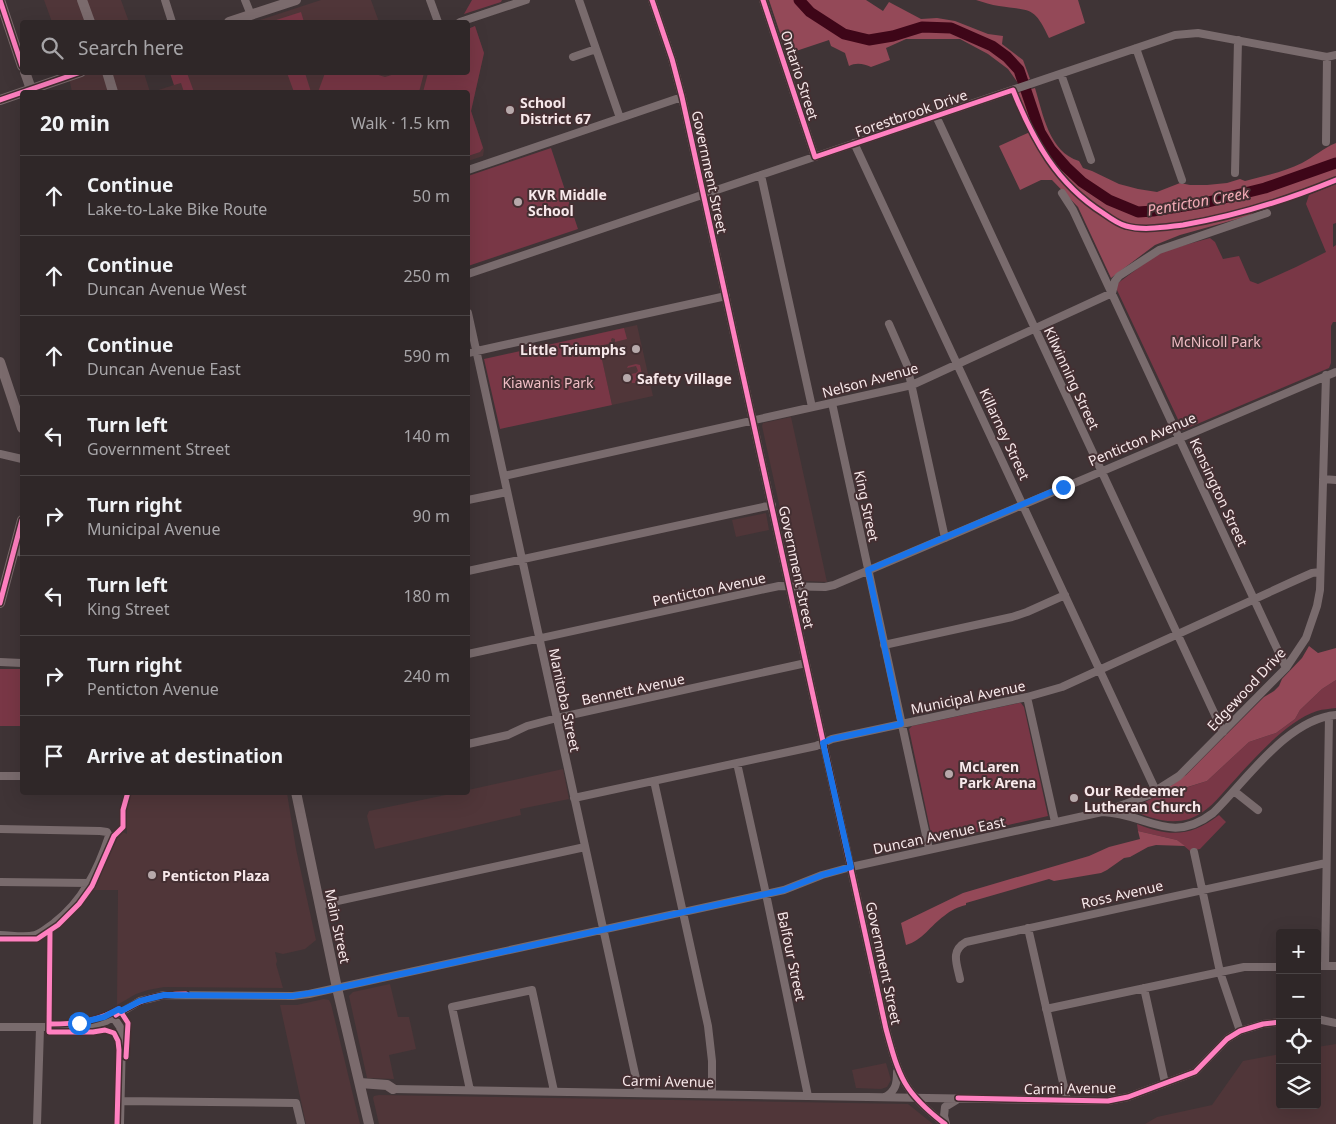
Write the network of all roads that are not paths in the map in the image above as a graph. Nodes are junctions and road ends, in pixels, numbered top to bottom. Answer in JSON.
{"nodes":[{"id":1,"x":0,"y":0,"type":"edge"},
{"id":2,"x":82,"y":0,"type":"edge"},
{"id":3,"x":165,"y":0,"type":"edge"},
{"id":4,"x":245,"y":0,"type":"edge"},
{"id":5,"x":296,"y":0,"type":"edge"},
{"id":6,"x":430,"y":0,"type":"edge"},
{"id":7,"x":526,"y":0,"type":"edge"},
{"id":8,"x":579,"y":0,"type":"edge"},
{"id":9,"x":652,"y":0,"type":"edge"},
{"id":10,"x":762,"y":0,"type":"edge"},
{"id":11,"x":250,"y":15,"type":"junction"},
{"id":12,"x":89,"y":20,"type":"edge"},
{"id":13,"x":171,"y":20,"type":"edge"},
{"id":14,"x":235,"y":20,"type":"edge"},
{"id":15,"x":437,"y":20,"type":"edge"},
{"id":16,"x":466,"y":20,"type":"edge"},
{"id":17,"x":1238,"y":40,"type":"junction"},
{"id":18,"x":1136,"y":48,"type":"junction"},
{"id":19,"x":596,"y":49,"type":"junction"},
{"id":20,"x":1336,"y":55,"type":"edge"},
{"id":21,"x":1327,"y":56,"type":"junction"},
{"id":22,"x":573,"y":57,"type":"dead end"},
{"id":23,"x":20,"y":60,"type":"edge"},
{"id":24,"x":1061,"y":74,"type":"junction"},
{"id":25,"x":26,"y":75,"type":"edge"},
{"id":26,"x":73,"y":75,"type":"edge"},
{"id":27,"x":108,"y":75,"type":"edge"},
{"id":28,"x":31,"y":90,"type":"edge"},
{"id":29,"x":34,"y":90,"type":"edge"},
{"id":30,"x":112,"y":90,"type":"edge"},
{"id":31,"x":20,"y":94,"type":"edge"},
{"id":32,"x":682,"y":97,"type":"junction"},
{"id":33,"x":0,"y":100,"type":"edge"},
{"id":34,"x":936,"y":116,"type":"junction"},
{"id":35,"x":620,"y":118,"type":"junction"},
{"id":36,"x":1326,"y":142,"type":"dead end"},
{"id":37,"x":854,"y":143,"type":"junction"},
{"id":38,"x":815,"y":157,"type":"junction"},
{"id":39,"x":1091,"y":160,"type":"dead end"},
{"id":40,"x":470,"y":169,"type":"edge"},
{"id":41,"x":1236,"y":174,"type":"dead end"},
{"id":42,"x":761,"y":175,"type":"junction"},
{"id":43,"x":1182,"y":180,"type":"dead end"},
{"id":44,"x":1062,"y":193,"type":"dead end"},
{"id":45,"x":704,"y":194,"type":"junction"},
{"id":46,"x":1267,"y":213,"type":"dead end"},
{"id":47,"x":470,"y":273,"type":"edge"},
{"id":48,"x":1112,"y":293,"type":"junction"},
{"id":49,"x":726,"y":296,"type":"junction"},
{"id":50,"x":889,"y":324,"type":"dead end"},
{"id":51,"x":1035,"y":328,"type":"junction"},
{"id":52,"x":470,"y":332,"type":"edge"},
{"id":53,"x":472,"y":352,"type":"edge"},
{"id":54,"x":0,"y":362,"type":"edge"},
{"id":55,"x":958,"y":364,"type":"junction"},
{"id":56,"x":1336,"y":372,"type":"edge"},
{"id":57,"x":1326,"y":375,"type":"junction"},
{"id":58,"x":912,"y":385,"type":"junction"},
{"id":59,"x":832,"y":403,"type":"junction"},
{"id":60,"x":812,"y":407,"type":"junction"},
{"id":61,"x":753,"y":420,"type":"junction"},
{"id":62,"x":20,"y":422,"type":"edge"},
{"id":63,"x":1179,"y":437,"type":"junction"},
{"id":64,"x":0,"y":454,"type":"edge"},
{"id":65,"x":20,"y":454,"type":"edge"},
{"id":66,"x":10,"y":456,"type":"junction"},
{"id":67,"x":20,"y":458,"type":"edge"},
{"id":68,"x":1101,"y":471,"type":"junction"},
{"id":69,"x":504,"y":476,"type":"junction"},
{"id":70,"x":1324,"y":479,"type":"junction"},
{"id":71,"x":1336,"y":480,"type":"edge"},
{"id":72,"x":507,"y":492,"type":"junction"},
{"id":73,"x":470,"y":500,"type":"edge"},
{"id":74,"x":1023,"y":504,"type":"junction"},
{"id":75,"x":772,"y":505,"type":"junction"},
{"id":76,"x":20,"y":536,"type":"edge"},
{"id":77,"x":945,"y":538,"type":"junction"},
{"id":78,"x":18,"y":552,"type":"edge"},
{"id":79,"x":522,"y":560,"type":"junction"},
{"id":80,"x":868,"y":570,"type":"junction"},
{"id":81,"x":470,"y":572,"type":"edge"},
{"id":82,"x":1320,"y":572,"type":"junction"},
{"id":83,"x":789,"y":587,"type":"junction"},
{"id":84,"x":1065,"y":595,"type":"junction"},
{"id":85,"x":1,"y":596,"type":"edge"},
{"id":86,"x":1254,"y":599,"type":"junction"},
{"id":87,"x":1177,"y":635,"type":"junction"},
{"id":88,"x":539,"y":638,"type":"junction"},
{"id":89,"x":884,"y":645,"type":"junction"},
{"id":90,"x":470,"y":654,"type":"edge"},
{"id":91,"x":0,"y":662,"type":"edge"},
{"id":92,"x":20,"y":663,"type":"edge"},
{"id":93,"x":806,"y":663,"type":"junction"},
{"id":94,"x":1286,"y":668,"type":"junction"},
{"id":95,"x":1101,"y":670,"type":"junction"},
{"id":96,"x":1027,"y":697,"type":"junction"},
{"id":97,"x":1332,"y":715,"type":"edge"},
{"id":98,"x":557,"y":718,"type":"junction"},
{"id":99,"x":901,"y":724,"type":"junction"},
{"id":100,"x":1223,"y":732,"type":"junction"},
{"id":101,"x":823,"y":743,"type":"junction"},
{"id":102,"x":470,"y":744,"type":"edge"},
{"id":103,"x":737,"y":763,"type":"junction"},
{"id":104,"x":0,"y":776,"type":"edge"},
{"id":105,"x":20,"y":776,"type":"edge"},
{"id":106,"x":654,"y":781,"type":"junction"},
{"id":107,"x":1156,"y":791,"type":"junction"},
{"id":108,"x":1234,"y":791,"type":"junction"},
{"id":109,"x":297,"y":795,"type":"edge"},
{"id":110,"x":574,"y":798,"type":"junction"},
{"id":111,"x":1258,"y":810,"type":"dead end"},
{"id":112,"x":1102,"y":812,"type":"junction"},
{"id":113,"x":1055,"y":822,"type":"junction"},
{"id":114,"x":0,"y":829,"type":"edge"},
{"id":115,"x":585,"y":847,"type":"junction"},
{"id":116,"x":929,"y":849,"type":"junction"},
{"id":117,"x":1194,"y":852,"type":"dead end"},
{"id":118,"x":1326,"y":863,"type":"junction"},
{"id":119,"x":851,"y":867,"type":"junction"},
{"id":120,"x":0,"y":882,"type":"edge"},
{"id":121,"x":89,"y":884,"type":"junction"},
{"id":122,"x":1202,"y":889,"type":"junction"},
{"id":123,"x":766,"y":894,"type":"junction"},
{"id":124,"x":319,"y":904,"type":"junction"},
{"id":125,"x":683,"y":912,"type":"junction"},
{"id":126,"x":1028,"y":928,"type":"junction"},
{"id":127,"x":603,"y":930,"type":"junction"},
{"id":128,"x":0,"y":935,"type":"edge"},
{"id":129,"x":1276,"y":966,"type":"edge"},
{"id":130,"x":1321,"y":966,"type":"edge"},
{"id":131,"x":1336,"y":966,"type":"edge"},
{"id":132,"x":1220,"y":972,"type":"junction"},
{"id":133,"x":960,"y":980,"type":"dead end"},
{"id":134,"x":338,"y":988,"type":"junction"},
{"id":135,"x":1144,"y":988,"type":"junction"},
{"id":136,"x":1046,"y":1008,"type":"junction"},
{"id":137,"x":113,"y":1017,"type":"junction"},
{"id":138,"x":1321,"y":1021,"type":"edge"},
{"id":139,"x":1276,"y":1022,"type":"edge"},
{"id":140,"x":1336,"y":1023,"type":"edge"},
{"id":141,"x":0,"y":1027,"type":"edge"},
{"id":142,"x":40,"y":1028,"type":"junction"},
{"id":143,"x":1240,"y":1031,"type":"junction"},
{"id":144,"x":897,"y":1070,"type":"junction"},
{"id":145,"x":1165,"y":1083,"type":"junction"},
{"id":146,"x":360,"y":1087,"type":"junction"},
{"id":147,"x":393,"y":1089,"type":"joint"},
{"id":148,"x":470,"y":1090,"type":"junction"},
{"id":149,"x":554,"y":1091,"type":"junction"},
{"id":150,"x":639,"y":1092,"type":"junction"},
{"id":151,"x":712,"y":1094,"type":"junction"},
{"id":152,"x":808,"y":1096,"type":"junction"},
{"id":153,"x":885,"y":1097,"type":"junction"},
{"id":154,"x":914,"y":1098,"type":"junction"},
{"id":155,"x":958,"y":1098,"type":"junction"},
{"id":156,"x":1068,"y":1100,"type":"junction"},
{"id":157,"x":121,"y":1102,"type":"junction"},
{"id":158,"x":37,"y":1124,"type":"edge"},
{"id":159,"x":120,"y":1124,"type":"edge"},
{"id":160,"x":301,"y":1124,"type":"edge"},
{"id":161,"x":369,"y":1124,"type":"edge"},
{"id":162,"x":945,"y":1124,"type":"edge"}],
"edges":[{"from":1,"to":23,"type":"main road"},
{"from":2,"to":12,"type":"main road"},
{"from":3,"to":13,"type":"street"},
{"from":4,"to":11,"type":"street"},
{"from":5,"to":11,"type":"main road"},
{"from":6,"to":15,"type":"street"},
{"from":7,"to":16,"type":"street"},
{"from":8,"to":19,"type":"street"},
{"from":9,"to":32,"type":"street","name":"Government Street"},
{"from":10,"to":38,"type":"street","name":"Ontario Street"},
{"from":11,"to":14,"type":"main road"},
{"from":17,"to":18,"type":"street","name":"Forestbrook Drive"},
{"from":17,"to":21,"type":"street","name":"Forestbrook Drive"},
{"from":17,"to":41,"type":"street"},
{"from":18,"to":24,"type":"street","name":"Forestbrook Drive"},
{"from":18,"to":43,"type":"street"},
{"from":19,"to":22,"type":"street"},
{"from":19,"to":35,"type":"street"},
{"from":20,"to":21,"type":"street","name":"Forestbrook Drive"},
{"from":21,"to":36,"type":"street"},
{"from":24,"to":34,"type":"street","name":"Forestbrook Drive"},
{"from":24,"to":39,"type":"street"},
{"from":25,"to":28,"type":"main road"},
{"from":26,"to":29,"type":"main road"},
{"from":27,"to":30,"type":"main road"},
{"from":31,"to":33,"type":"main road"},
{"from":32,"to":35,"type":"street"},
{"from":32,"to":45,"type":"street","name":"Government Street"},
{"from":34,"to":37,"type":"street","name":"Forestbrook Drive"},
{"from":34,"to":51,"type":"street","name":"Kilwinning Street"},
{"from":35,"to":40,"type":"street"},
{"from":37,"to":38,"type":"street","name":"Forestbrook Drive"},
{"from":37,"to":55,"type":"street","name":"Killarney Street"},
{"from":38,"to":42,"type":"street","name":"Forestbrook Drive"},
{"from":42,"to":45,"type":"street","name":"Forestbrook Drive"},
{"from":42,"to":60,"type":"street"},
{"from":44,"to":48,"type":"street","name":"Kensington Street"},
{"from":45,"to":47,"type":"street","name":"Forestbrook Drive"},
{"from":45,"to":49,"type":"street","name":"Government Street"},
{"from":46,"to":48,"type":"street"},
{"from":48,"to":51,"type":"street","name":"Nelson Avenue"},
{"from":48,"to":63,"type":"street","name":"Kensington Street"},
{"from":49,"to":53,"type":"street"},
{"from":49,"to":61,"type":"street","name":"Government Street"},
{"from":50,"to":58,"type":"street"},
{"from":51,"to":55,"type":"street","name":"Nelson Avenue"},
{"from":51,"to":68,"type":"street","name":"Kilwinning Street"},
{"from":52,"to":53,"type":"street","name":"Manitoba Street"},
{"from":53,"to":69,"type":"street","name":"Manitoba Street"},
{"from":54,"to":62,"type":"main road"},
{"from":55,"to":58,"type":"street","name":"Nelson Avenue"},
{"from":55,"to":74,"type":"street","name":"Killarney Street"},
{"from":56,"to":57,"type":"street","name":"Penticton Avenue"},
{"from":57,"to":63,"type":"street","name":"Penticton Avenue"},
{"from":57,"to":70,"type":"street","name":"Edgewood Drive"},
{"from":58,"to":59,"type":"street","name":"Nelson Avenue"},
{"from":58,"to":77,"type":"street"},
{"from":59,"to":60,"type":"street","name":"Nelson Avenue"},
{"from":59,"to":80,"type":"street","name":"King Street"},
{"from":60,"to":61,"type":"street","name":"Nelson Avenue"},
{"from":61,"to":69,"type":"street","name":"Nelson Avenue"},
{"from":61,"to":75,"type":"street","name":"Government Street"},
{"from":63,"to":68,"type":"street","name":"Penticton Avenue"},
{"from":63,"to":86,"type":"street","name":"Kensington Street"},
{"from":64,"to":66,"type":"street"},
{"from":65,"to":66,"type":"street"},
{"from":66,"to":67,"type":"street"},
{"from":68,"to":74,"type":"street","name":"Penticton Avenue"},
{"from":68,"to":87,"type":"street","name":"Kilwinning Street"},
{"from":69,"to":72,"type":"street","name":"Manitoba Street"},
{"from":70,"to":71,"type":"street"},
{"from":70,"to":82,"type":"street","name":"Edgewood Drive"},
{"from":72,"to":73,"type":"street"},
{"from":72,"to":79,"type":"street","name":"Manitoba Street"},
{"from":74,"to":77,"type":"street","name":"Penticton Avenue"},
{"from":74,"to":84,"type":"street","name":"Killarney Street"},
{"from":75,"to":79,"type":"street"},
{"from":75,"to":83,"type":"street","name":"Government Street"},
{"from":76,"to":78,"type":"main road"},
{"from":77,"to":80,"type":"street","name":"Penticton Avenue"},
{"from":78,"to":85,"type":"main road"},
{"from":79,"to":81,"type":"street"},
{"from":79,"to":88,"type":"street","name":"Manitoba Street"},
{"from":80,"to":83,"type":"street","name":"Penticton Avenue"},
{"from":80,"to":89,"type":"street","name":"King Street"},
{"from":82,"to":86,"type":"street","name":"Municipal Avenue"},
{"from":82,"to":94,"type":"street","name":"Edgewood Drive"},
{"from":83,"to":88,"type":"street","name":"Penticton Avenue"},
{"from":83,"to":93,"type":"street","name":"Government Street"},
{"from":84,"to":89,"type":"street"},
{"from":84,"to":95,"type":"street","name":"Killarney Street"},
{"from":86,"to":87,"type":"street","name":"Municipal Avenue"},
{"from":86,"to":94,"type":"street","name":"Kensington Street"},
{"from":87,"to":95,"type":"street","name":"Municipal Avenue"},
{"from":87,"to":100,"type":"street","name":"Kilwinning Street"},
{"from":88,"to":90,"type":"street","name":"Penticton Avenue"},
{"from":88,"to":98,"type":"street","name":"Manitoba Street"},
{"from":89,"to":99,"type":"street","name":"King Street"},
{"from":91,"to":92,"type":"street"},
{"from":93,"to":98,"type":"street","name":"Bennett Avenue"},
{"from":93,"to":101,"type":"street","name":"Government Street"},
{"from":94,"to":100,"type":"street","name":"Edgewood Drive"},
{"from":95,"to":96,"type":"street","name":"Municipal Avenue"},
{"from":95,"to":107,"type":"street","name":"Killarney Street"},
{"from":96,"to":99,"type":"street","name":"Municipal Avenue"},
{"from":96,"to":113,"type":"street"},
{"from":97,"to":108,"type":"street","name":"Duncan Avenue East"},
{"from":97,"to":118,"type":"street"},
{"from":98,"to":102,"type":"street","name":"Bennett Avenue"},
{"from":98,"to":110,"type":"street","name":"Manitoba Street"},
{"from":99,"to":101,"type":"street","name":"Municipal Avenue"},
{"from":99,"to":116,"type":"street","name":"King Street"},
{"from":100,"to":107,"type":"street","name":"Edgewood Drive"},
{"from":101,"to":103,"type":"street","name":"Municipal Avenue"},
{"from":101,"to":119,"type":"street","name":"Government Street"},
{"from":103,"to":106,"type":"street","name":"Municipal Avenue"},
{"from":103,"to":123,"type":"street","name":"Balfour Street"},
{"from":104,"to":105,"type":"street"},
{"from":106,"to":110,"type":"street","name":"Municipal Avenue"},
{"from":106,"to":125,"type":"street"},
{"from":107,"to":112,"type":"street","name":"Edgewood Drive"},
{"from":108,"to":111,"type":"street"},
{"from":108,"to":112,"type":"street","name":"Duncan Avenue East"},
{"from":109,"to":124,"type":"main road","name":"Main Street"},
{"from":110,"to":115,"type":"street","name":"Manitoba Street"},
{"from":112,"to":113,"type":"street","name":"Duncan Avenue East"},
{"from":113,"to":116,"type":"street","name":"Duncan Avenue East"},
{"from":114,"to":121,"type":"street"},
{"from":115,"to":124,"type":"street"},
{"from":115,"to":127,"type":"street","name":"Manitoba Street"},
{"from":116,"to":119,"type":"street","name":"Duncan Avenue East"},
{"from":117,"to":122,"type":"street"},
{"from":118,"to":122,"type":"street","name":"Ross Avenue"},
{"from":118,"to":130,"type":"street"},
{"from":119,"to":123,"type":"street","name":"Duncan Avenue East"},
{"from":119,"to":144,"type":"street","name":"Government Street"},
{"from":120,"to":121,"type":"street"},
{"from":121,"to":128,"type":"street"},
{"from":122,"to":126,"type":"street","name":"Ross Avenue"},
{"from":122,"to":132,"type":"street"},
{"from":123,"to":125,"type":"street","name":"Duncan Avenue East"},
{"from":123,"to":152,"type":"street","name":"Balfour Street"},
{"from":124,"to":134,"type":"main road","name":"Main Street"},
{"from":125,"to":127,"type":"street","name":"Duncan Avenue East"},
{"from":125,"to":151,"type":"street"},
{"from":126,"to":133,"type":"street","name":"Ross Avenue"},
{"from":126,"to":136,"type":"street"},
{"from":127,"to":134,"type":"street","name":"Duncan Avenue East"},
{"from":127,"to":150,"type":"street","name":"Manitoba Street"},
{"from":129,"to":132,"type":"street"},
{"from":130,"to":131,"type":"street"},
{"from":132,"to":135,"type":"street"},
{"from":132,"to":143,"type":"street"},
{"from":134,"to":137,"type":"street","name":"Duncan Avenue East"},
{"from":134,"to":146,"type":"main road","name":"Main Street"},
{"from":135,"to":136,"type":"street"},
{"from":135,"to":145,"type":"street"},
{"from":136,"to":156,"type":"street"},
{"from":137,"to":142,"type":"street","name":"Duncan Avenue East"},
{"from":137,"to":157,"type":"street"},
{"from":138,"to":140,"type":"street"},
{"from":139,"to":143,"type":"street","name":"Carmi Avenue"},
{"from":141,"to":142,"type":"street","name":"Duncan Avenue East"},
{"from":142,"to":158,"type":"street"},
{"from":143,"to":145,"type":"street","name":"Carmi Avenue"},
{"from":144,"to":153,"type":"street"},
{"from":144,"to":154,"type":"street","name":"Government Street"},
{"from":145,"to":156,"type":"street","name":"Carmi Avenue"},
{"from":146,"to":147,"type":"main road"},
{"from":146,"to":161,"type":"main road","name":"Main Street"},
{"from":147,"to":148,"type":"street","name":"Carmi Avenue"},
{"from":148,"to":149,"type":"street","name":"Carmi Avenue"},
{"from":148,"to":149,"type":"street"},
{"from":149,"to":150,"type":"street","name":"Carmi Avenue"},
{"from":150,"to":151,"type":"street","name":"Carmi Avenue"},
{"from":151,"to":152,"type":"street","name":"Carmi Avenue"},
{"from":152,"to":153,"type":"street","name":"Carmi Avenue"},
{"from":153,"to":154,"type":"street","name":"Carmi Avenue"},
{"from":154,"to":155,"type":"street","name":"Carmi Avenue"},
{"from":154,"to":162,"type":"street","name":"Government Street"},
{"from":155,"to":156,"type":"street","name":"Carmi Avenue"},
{"from":155,"to":162,"type":"street"},
{"from":157,"to":159,"type":"street"},
{"from":157,"to":160,"type":"street"}]}
